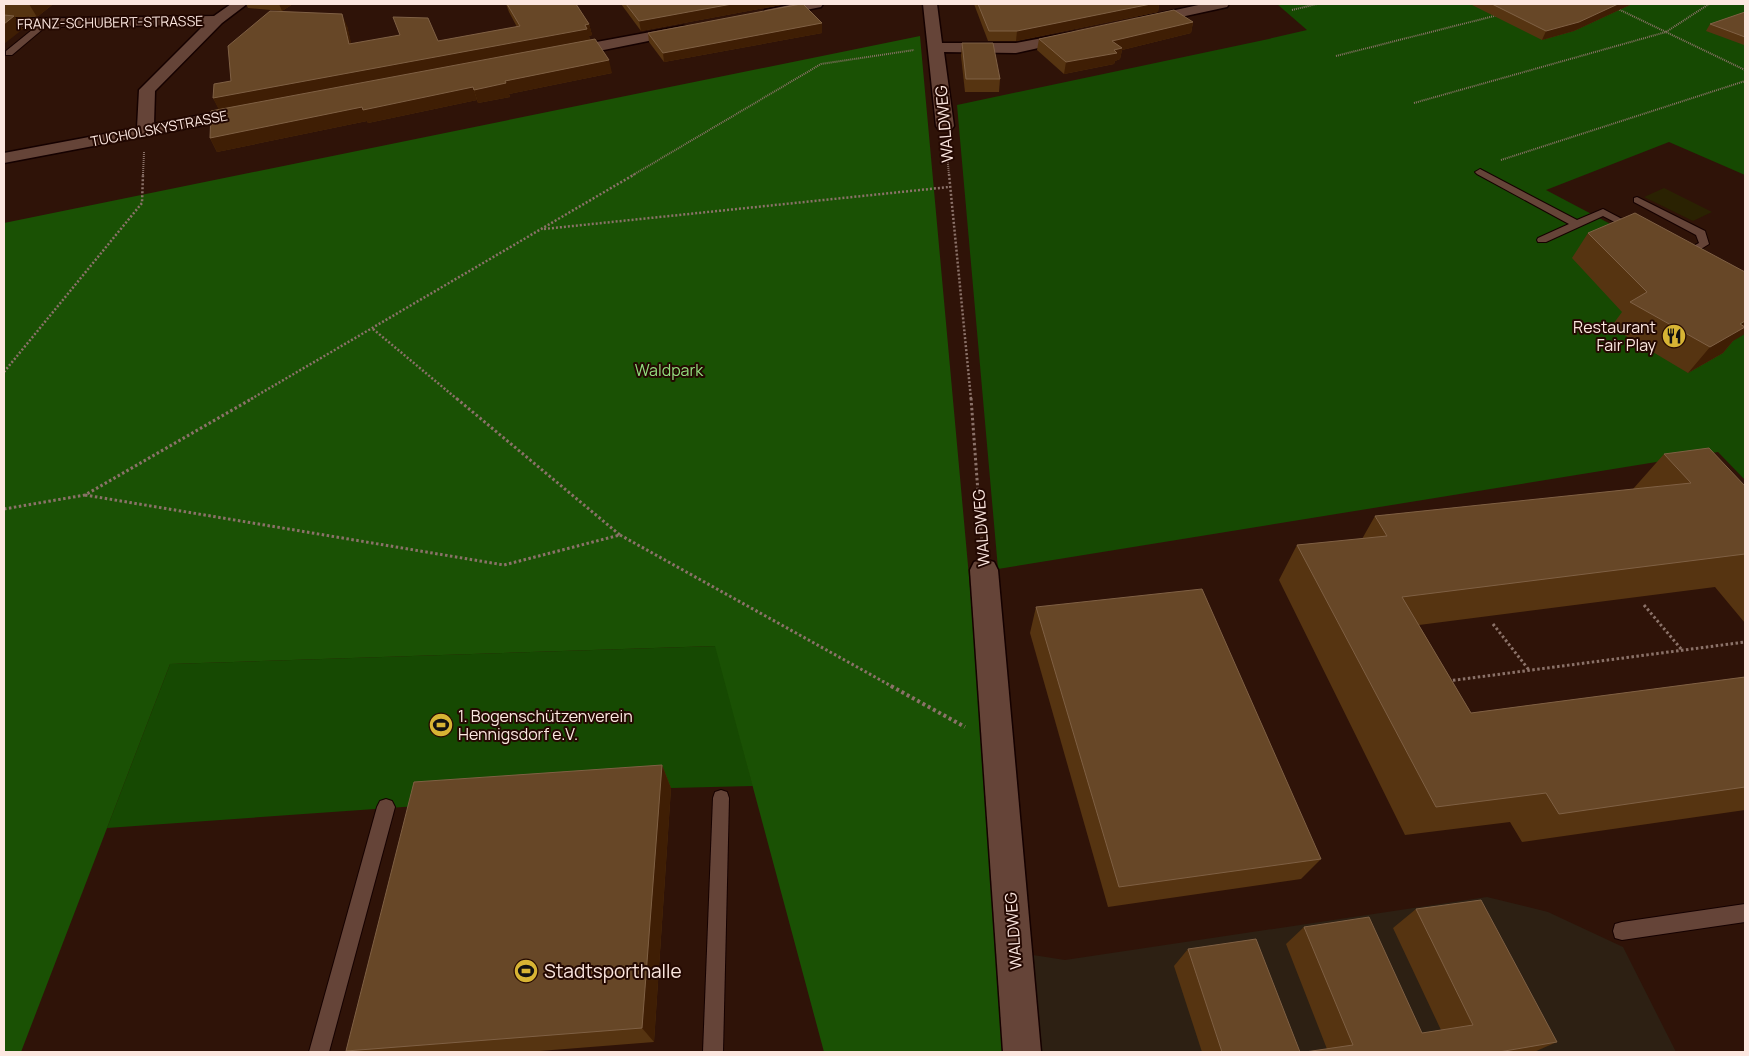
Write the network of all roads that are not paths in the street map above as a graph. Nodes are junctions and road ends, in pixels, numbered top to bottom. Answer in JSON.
{"nodes":[{"id":1,"x":240,"y":4,"type":"edge"},
{"id":2,"x":816,"y":4,"type":"edge"},
{"id":3,"x":930,"y":4,"type":"edge"},
{"id":4,"x":1222,"y":4,"type":"edge"},
{"id":5,"x":759,"y":15,"type":"edge"},
{"id":6,"x":216,"y":20,"type":"junction"},
{"id":7,"x":4,"y":23,"type":"edge"},
{"id":8,"x":46,"y":23,"type":"junction"},
{"id":9,"x":1128,"y":24,"type":"edge"},
{"id":10,"x":701,"y":26,"type":"edge"},
{"id":11,"x":1091,"y":32,"type":"edge"},
{"id":12,"x":936,"y":47,"type":"junction"},
{"id":13,"x":9,"y":53,"type":"dead end"},
{"id":14,"x":550,"y":55,"type":"edge"},
{"id":15,"x":262,"y":109,"type":"edge"},
{"id":16,"x":944,"y":126,"type":"road end"},
{"id":17,"x":146,"y":130,"type":"junction"},
{"id":18,"x":4,"y":158,"type":"edge"},
{"id":19,"x":1480,"y":172,"type":"dead end"},
{"id":20,"x":1637,"y":200,"type":"dead end"},
{"id":21,"x":1576,"y":224,"type":"junction"},
{"id":22,"x":1643,"y":233,"type":"edge"},
{"id":23,"x":1542,"y":240,"type":"dead end"},
{"id":24,"x":1684,"y":255,"type":"edge"},
{"id":25,"x":984,"y":570,"type":"road end"},
{"id":26,"x":721,"y":798,"type":"dead end"},
{"id":27,"x":386,"y":807,"type":"dead end"},
{"id":28,"x":1745,"y":913,"type":"edge"},
{"id":29,"x":1622,"y":931,"type":"dead end"},
{"id":30,"x":319,"y":1052,"type":"edge"},
{"id":31,"x":713,"y":1052,"type":"edge"},
{"id":32,"x":1022,"y":1052,"type":"edge"}],
"edges":[{"from":1,"to":6,"type":"street"},
{"from":2,"to":5,"type":"street"},
{"from":3,"to":12,"type":"street","name":"WALDWEG"},
{"from":4,"to":9,"type":"street"},
{"from":6,"to":8,"type":"street","name":"FRANZ-SCHUBERT-STRASSE"},
{"from":6,"to":17,"type":"street"},
{"from":7,"to":8,"type":"street","name":"FRANZ-SCHUBERT-STRASSE"},
{"from":8,"to":13,"type":"lane"},
{"from":10,"to":14,"type":"street"},
{"from":11,"to":12,"type":"street"},
{"from":12,"to":16,"type":"street","name":"WALDWEG"},
{"from":15,"to":17,"type":"street","name":"TUCHOLSKYSTRASSE"},
{"from":17,"to":18,"type":"street","name":"TUCHOLSKYSTRASSE"},
{"from":19,"to":21,"type":"lane"},
{"from":20,"to":24,"type":"lane"},
{"from":21,"to":22,"type":"lane"},
{"from":21,"to":23,"type":"lane"},
{"from":25,"to":32,"type":"street","name":"WALDWEG"},
{"from":26,"to":31,"type":"lane"},
{"from":27,"to":30,"type":"lane"},
{"from":28,"to":29,"type":"lane"}]}
